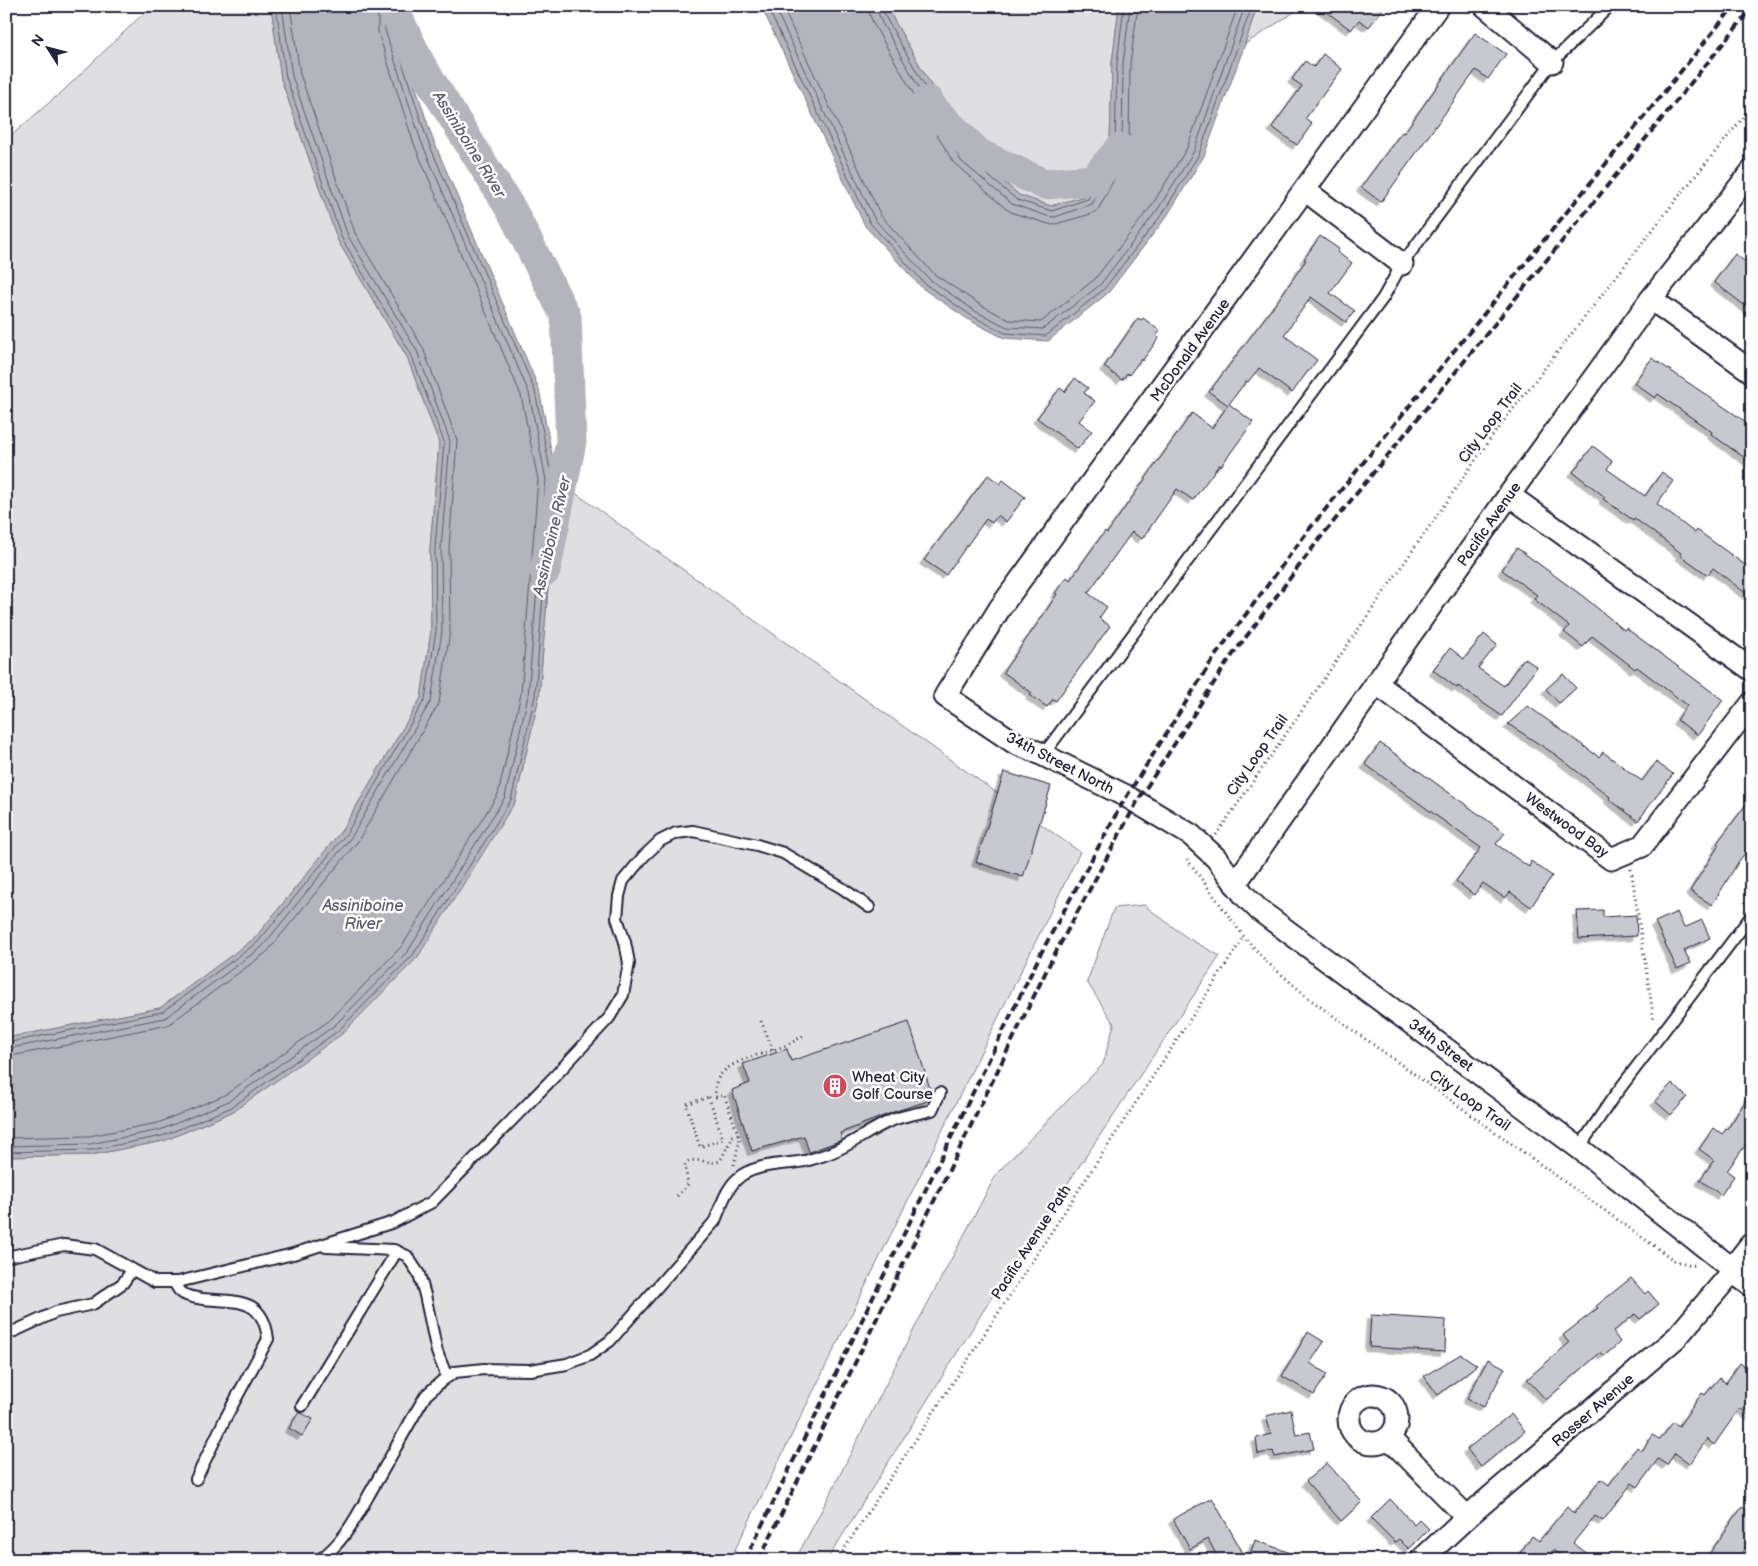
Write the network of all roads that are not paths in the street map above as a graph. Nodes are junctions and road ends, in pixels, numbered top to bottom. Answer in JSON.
{"nodes":[{"id":1,"x":1438,"y":6,"type":"edge"},
{"id":2,"x":1485,"y":6,"type":"edge"},
{"id":3,"x":1610,"y":6,"type":"edge"},
{"id":4,"x":1552,"y":62,"type":"junction"},
{"id":5,"x":1752,"y":171,"type":"edge"},
{"id":6,"x":1306,"y":191,"type":"junction"},
{"id":7,"x":1402,"y":264,"type":"junction"},
{"id":8,"x":1650,"y":299,"type":"junction"},
{"id":9,"x":1752,"y":372,"type":"edge"},
{"id":10,"x":1509,"y":495,"type":"junction"},
{"id":11,"x":1752,"y":670,"type":"edge"},
{"id":12,"x":1376,"y":683,"type":"junction"},
{"id":13,"x":945,"y":696,"type":"joint"},
{"id":14,"x":1752,"y":703,"type":"edge"},
{"id":15,"x":1043,"y":755,"type":"junction"},
{"id":16,"x":1132,"y":799,"type":"joint"},
{"id":17,"x":1235,"y":884,"type":"junction"},
{"id":18,"x":869,"y":907,"type":"dead end"},
{"id":19,"x":1752,"y":915,"type":"edge"},
{"id":20,"x":940,"y":1093,"type":"dead end"},
{"id":21,"x":1579,"y":1148,"type":"junction"},
{"id":22,"x":318,"y":1246,"type":"junction"},
{"id":23,"x":1752,"y":1247,"type":"edge"},
{"id":24,"x":397,"y":1251,"type":"junction"},
{"id":25,"x":6,"y":1258,"type":"edge"},
{"id":26,"x":132,"y":1270,"type":"junction"},
{"id":27,"x":1743,"y":1277,"type":"edge"},
{"id":28,"x":174,"y":1282,"type":"junction"},
{"id":29,"x":6,"y":1335,"type":"edge"},
{"id":30,"x":447,"y":1377,"type":"junction"},
{"id":31,"x":302,"y":1406,"type":"dead end"},
{"id":32,"x":1389,"y":1438,"type":"dead end"},
{"id":33,"x":196,"y":1479,"type":"dead end"},
{"id":34,"x":1467,"y":1517,"type":"junction"},
{"id":35,"x":319,"y":1560,"type":"edge"},
{"id":36,"x":1421,"y":1560,"type":"edge"}],
"edges":[{"from":1,"to":6,"type":"street","name":"McDonald Avenue"},
{"from":2,"to":4,"type":"street"},
{"from":3,"to":4,"type":"lane"},
{"from":4,"to":7,"type":"lane"},
{"from":5,"to":8,"type":"street","name":"Pacific Avenue"},
{"from":6,"to":7,"type":"street"},
{"from":6,"to":13,"type":"street","name":"McDonald Avenue"},
{"from":7,"to":15,"type":"lane"},
{"from":8,"to":9,"type":"street"},
{"from":8,"to":10,"type":"street","name":"Pacific Avenue"},
{"from":10,"to":11,"type":"street"},
{"from":10,"to":12,"type":"street","name":"Pacific Avenue"},
{"from":12,"to":14,"type":"street","name":"Westwood Bay"},
{"from":12,"to":17,"type":"street","name":"Pacific Avenue"},
{"from":13,"to":15,"type":"street","name":"34th Street North"},
{"from":15,"to":16,"type":"street","name":"34th Street North"},
{"from":16,"to":17,"type":"street","name":"34th Street"},
{"from":17,"to":21,"type":"street","name":"34th Street"},
{"from":18,"to":22,"type":"lane"},
{"from":19,"to":21,"type":"lane"},
{"from":20,"to":30,"type":"lane"},
{"from":21,"to":27,"type":"street","name":"34th Street"},
{"from":22,"to":24,"type":"lane"},
{"from":22,"to":28,"type":"lane"},
{"from":23,"to":27,"type":"street","name":"Rosser Avenue"},
{"from":24,"to":30,"type":"lane"},
{"from":24,"to":31,"type":"lane"},
{"from":25,"to":26,"type":"lane"},
{"from":26,"to":28,"type":"lane"},
{"from":26,"to":29,"type":"lane"},
{"from":27,"to":34,"type":"street","name":"Rosser Avenue"},
{"from":28,"to":33,"type":"lane"},
{"from":30,"to":35,"type":"lane"},
{"from":32,"to":34,"type":"street"},
{"from":34,"to":36,"type":"street","name":"Rosser Avenue"}]}
